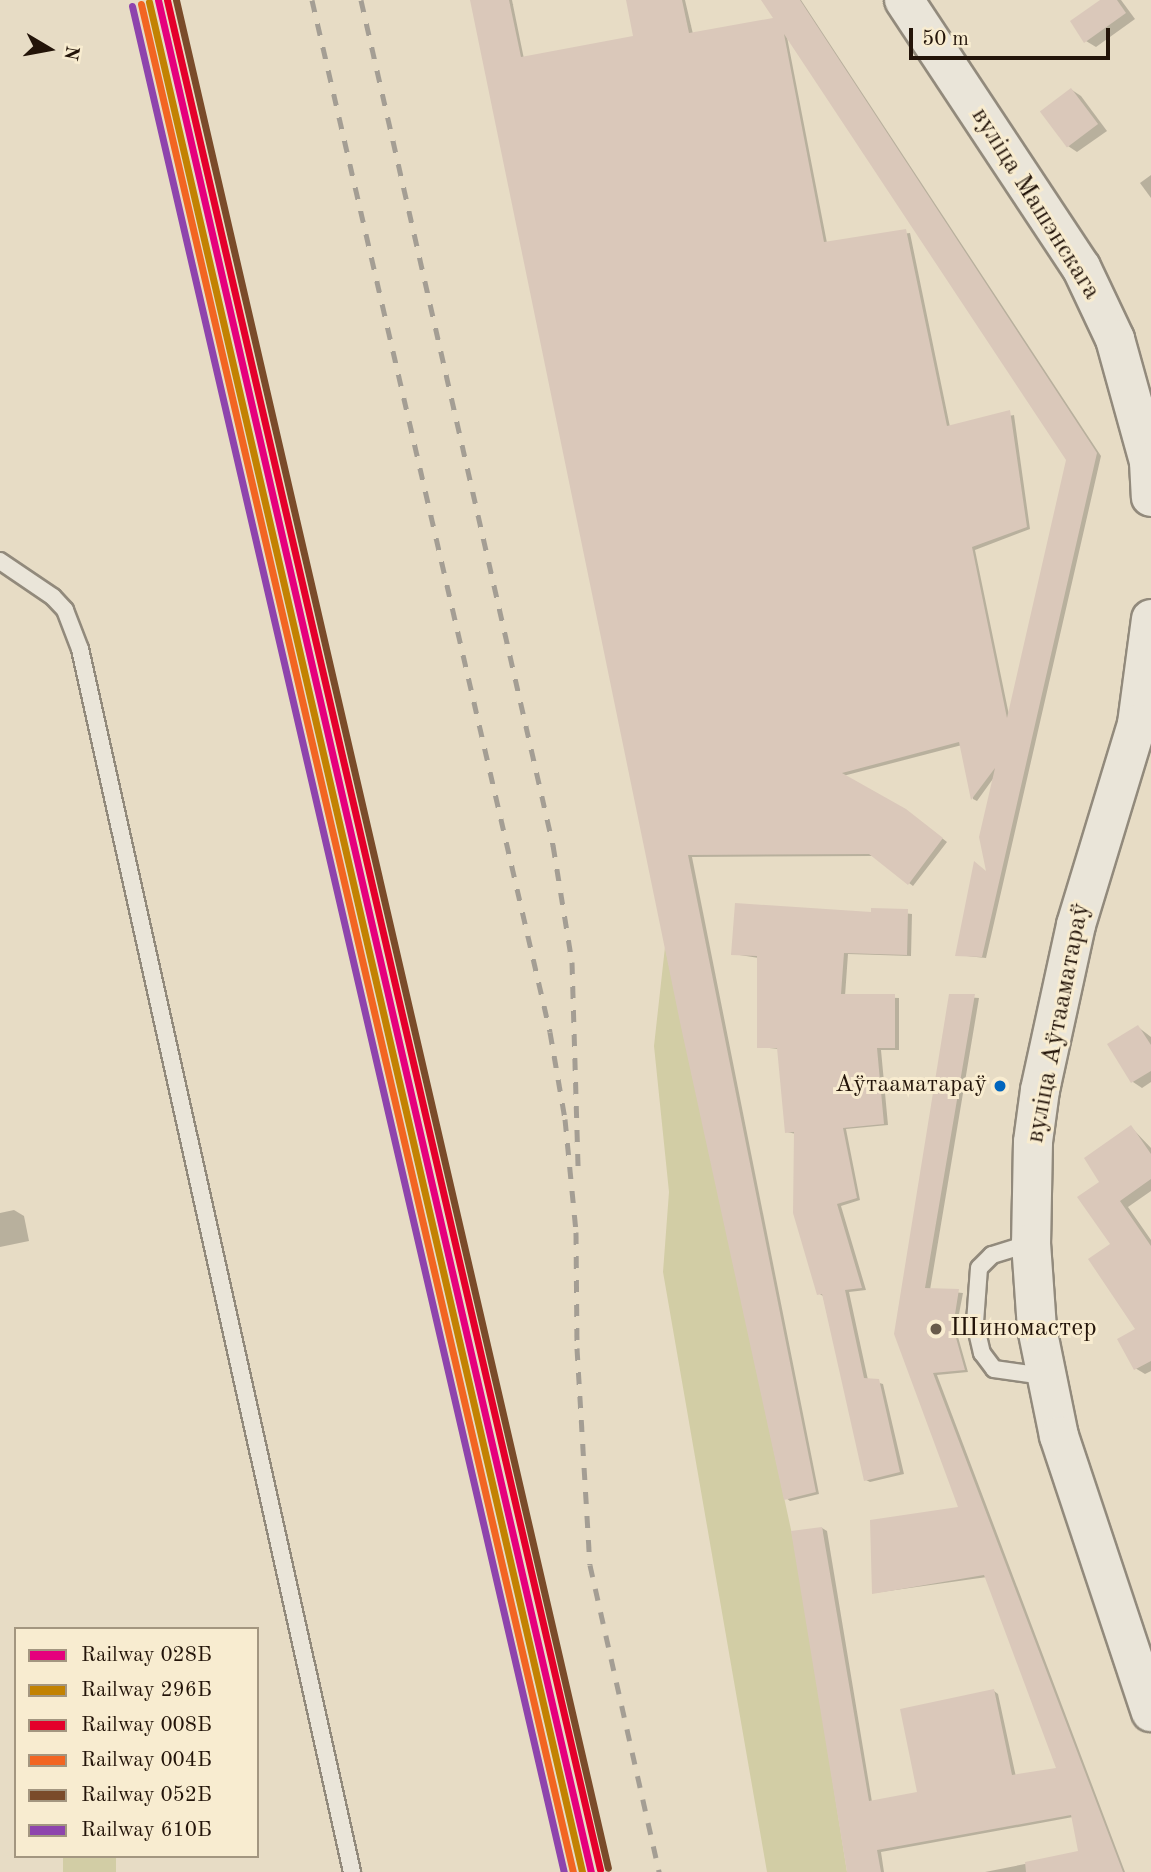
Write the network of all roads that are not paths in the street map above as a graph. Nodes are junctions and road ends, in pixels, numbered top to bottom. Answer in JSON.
{"nodes":[{"id":1,"x":904,"y":0,"type":"edge"},
{"id":2,"x":1150,"y":480,"type":"edge"},
{"id":3,"x":0,"y":561,"type":"edge"},
{"id":4,"x":1151,"y":619,"type":"edge"},
{"id":5,"x":1031,"y":1242,"type":"junction"},
{"id":6,"x":1044,"y":1376,"type":"junction"},
{"id":7,"x":1151,"y":1712,"type":"edge"},
{"id":8,"x":352,"y":1872,"type":"edge"}],
"edges":[{"from":1,"to":2,"type":"main road","name":"вуліца Машэнскага"},
{"from":3,"to":8,"type":"lane"},
{"from":4,"to":5,"type":"main road","name":"вуліца Аўтааматараў"},
{"from":5,"to":6,"type":"main road","name":"вуліца Аўтааматараў"},
{"from":5,"to":6,"type":"lane"},
{"from":6,"to":7,"type":"main road","name":"вуліца Аўтааматараў"}]}
